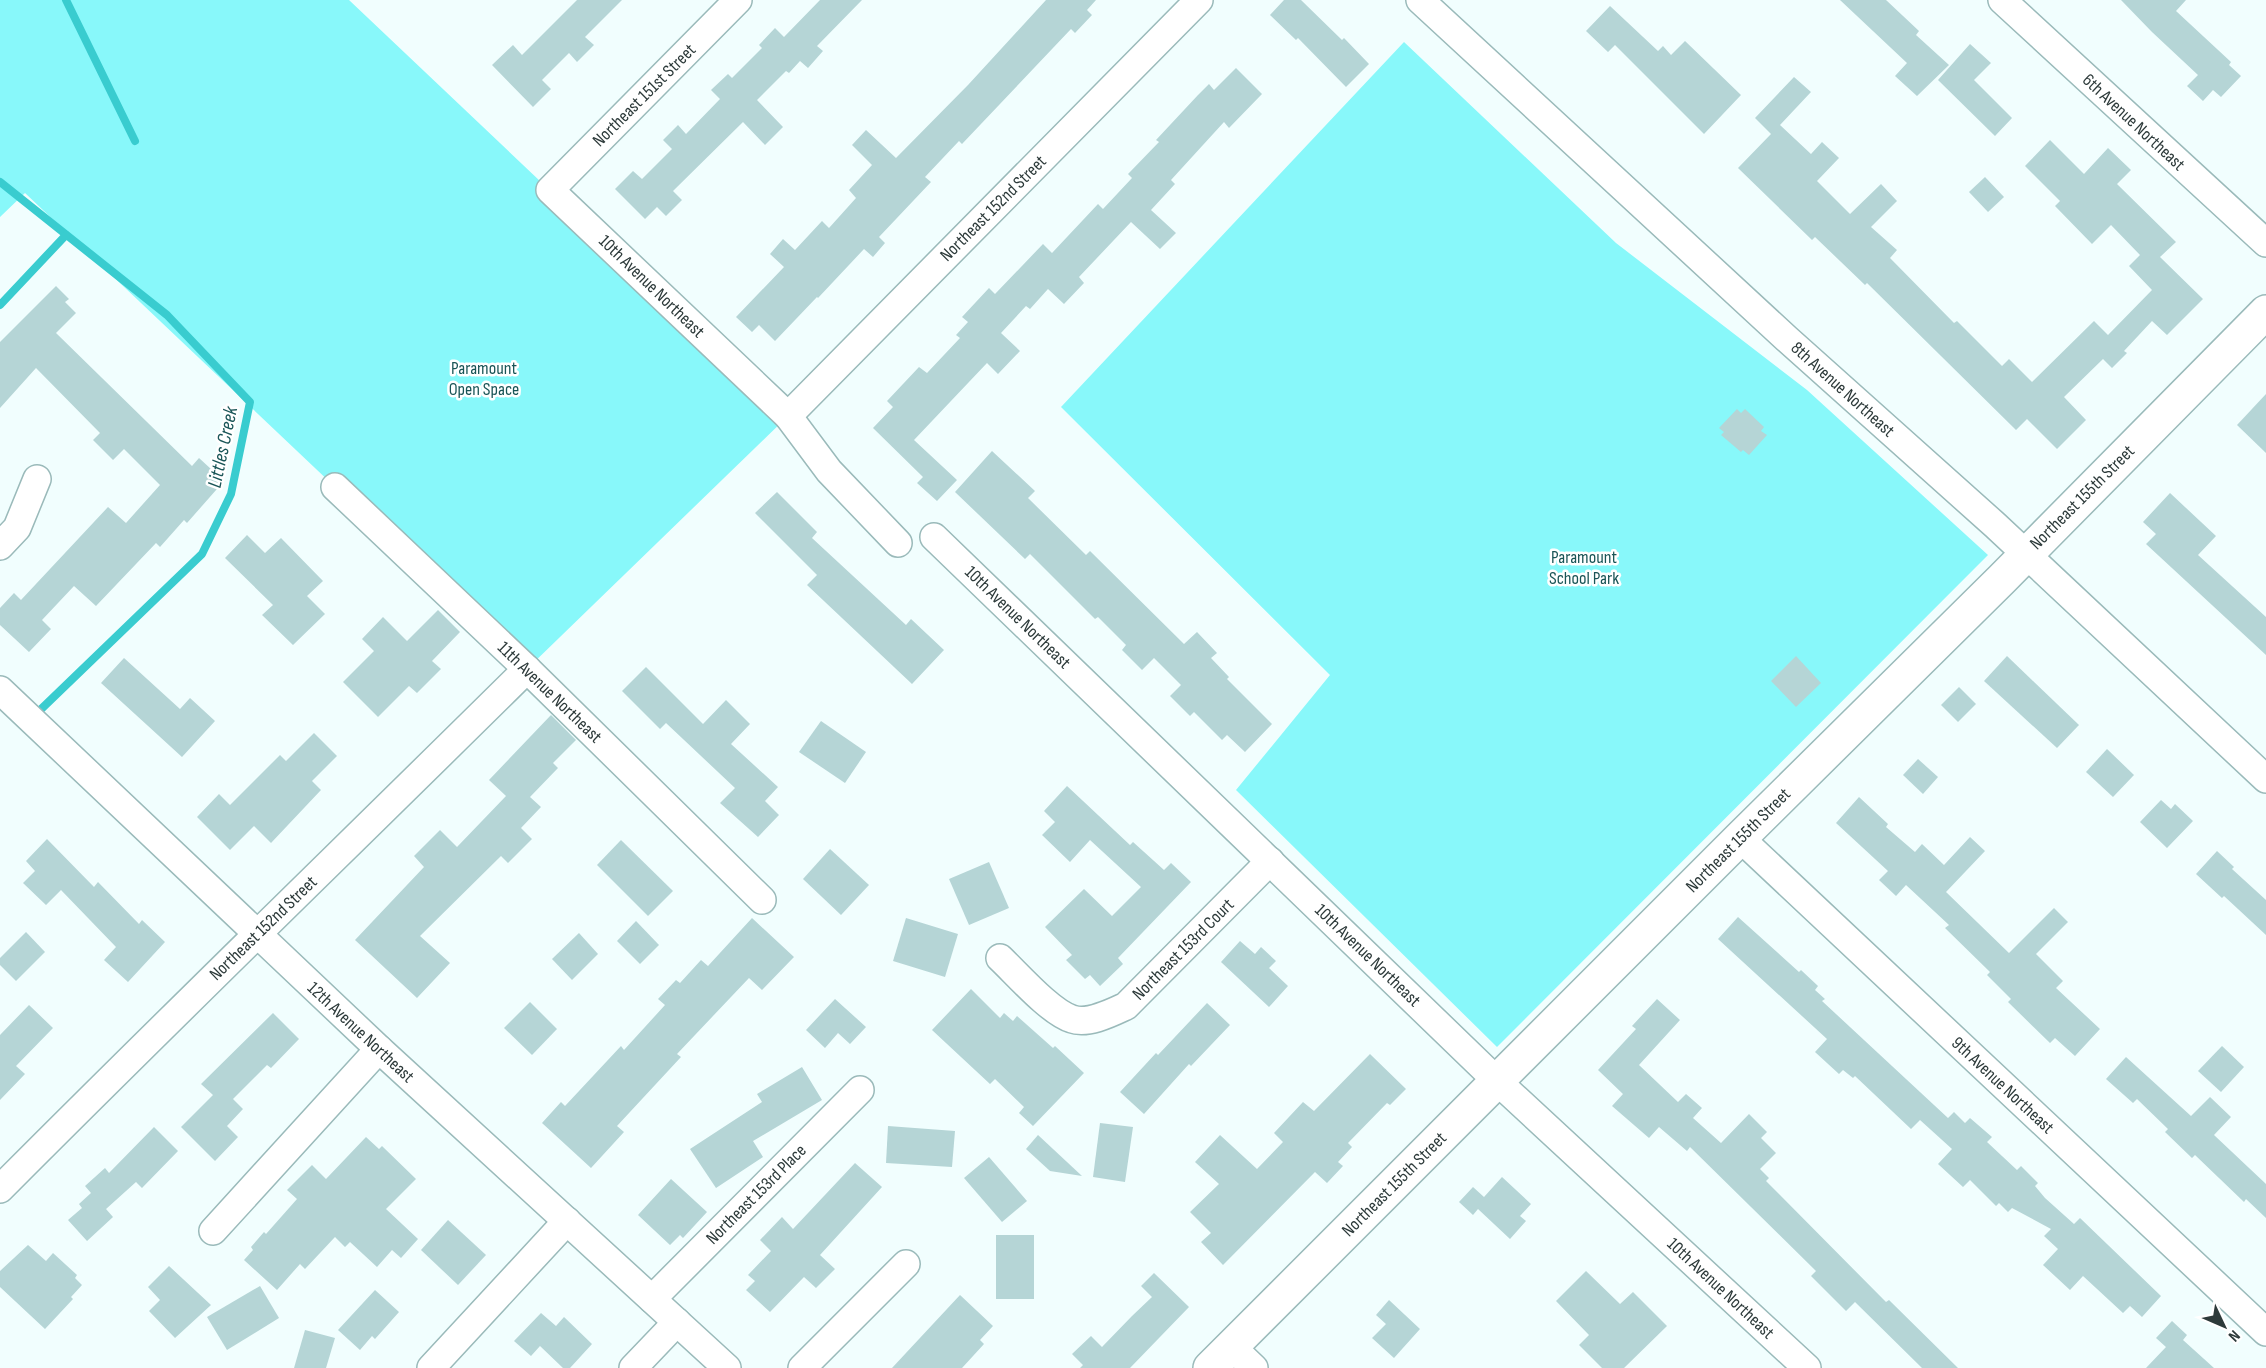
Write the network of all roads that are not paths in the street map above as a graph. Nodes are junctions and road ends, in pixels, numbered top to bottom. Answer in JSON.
{"nodes":[{"id":1,"x":738,"y":0,"type":"edge"},
{"id":2,"x":1199,"y":0,"type":"edge"},
{"id":3,"x":1420,"y":0,"type":"edge"},
{"id":4,"x":2001,"y":0,"type":"edge"},
{"id":5,"x":550,"y":190,"type":"joint"},
{"id":6,"x":2266,"y":243,"type":"edge"},
{"id":7,"x":2266,"y":312,"type":"edge"},
{"id":8,"x":788,"y":416,"type":"junction"},
{"id":9,"x":37,"y":479,"type":"dead end"},
{"id":10,"x":335,"y":487,"type":"dead end"},
{"id":11,"x":934,"y":537,"type":"dead end"},
{"id":12,"x":898,"y":543,"type":"dead end"},
{"id":13,"x":0,"y":546,"type":"edge"},
{"id":14,"x":2026,"y":554,"type":"junction"},
{"id":15,"x":527,"y":669,"type":"junction"},
{"id":16,"x":0,"y":690,"type":"edge"},
{"id":17,"x":2266,"y":779,"type":"edge"},
{"id":18,"x":1740,"y":837,"type":"junction"},
{"id":19,"x":1270,"y":861,"type":"junction"},
{"id":20,"x":762,"y":900,"type":"dead end"},
{"id":21,"x":258,"y":934,"type":"junction"},
{"id":22,"x":1000,"y":958,"type":"dead end"},
{"id":23,"x":379,"y":1049,"type":"junction"},
{"id":24,"x":1497,"y":1081,"type":"junction"},
{"id":25,"x":860,"y":1090,"type":"dead end"},
{"id":26,"x":0,"y":1189,"type":"edge"},
{"id":27,"x":567,"y":1221,"type":"junction"},
{"id":28,"x":213,"y":1231,"type":"dead end"},
{"id":29,"x":906,"y":1264,"type":"dead end"},
{"id":30,"x":652,"y":1299,"type":"junction"},
{"id":31,"x":677,"y":1322,"type":"junction"},
{"id":32,"x":2266,"y":1332,"type":"edge"},
{"id":33,"x":1232,"y":1361,"type":"edge"},
{"id":34,"x":431,"y":1368,"type":"edge"},
{"id":35,"x":633,"y":1368,"type":"edge"},
{"id":36,"x":727,"y":1368,"type":"edge"},
{"id":37,"x":802,"y":1368,"type":"edge"},
{"id":38,"x":1807,"y":1368,"type":"edge"}],
"edges":[{"from":1,"to":5,"type":"street","name":"Northeast 151st Street"},
{"from":2,"to":8,"type":"street","name":"Northeast 152nd Street"},
{"from":3,"to":14,"type":"street","name":"8th Avenue Northeast"},
{"from":4,"to":6,"type":"street","name":"6th Avenue Northeast"},
{"from":5,"to":8,"type":"street","name":"10th Avenue Northeast"},
{"from":7,"to":14,"type":"street","name":"Northeast 155th Street"},
{"from":8,"to":12,"type":"street","name":"10th Avenue Northeast"},
{"from":9,"to":13,"type":"street"},
{"from":10,"to":15,"type":"street","name":"11th Avenue Northeast"},
{"from":11,"to":19,"type":"street","name":"10th Avenue Northeast"},
{"from":14,"to":17,"type":"street","name":"8th Avenue Northeast"},
{"from":14,"to":18,"type":"street","name":"Northeast 155th Street"},
{"from":15,"to":20,"type":"street","name":"11th Avenue Northeast"},
{"from":15,"to":21,"type":"street","name":"Northeast 152nd Street"},
{"from":16,"to":21,"type":"street","name":"12th Avenue Northeast"},
{"from":18,"to":24,"type":"street","name":"Northeast 155th Street"},
{"from":18,"to":32,"type":"street","name":"9th Avenue Northeast"},
{"from":19,"to":22,"type":"street","name":"Northeast 153rd Court"},
{"from":19,"to":24,"type":"street","name":"10th Avenue Northeast"},
{"from":21,"to":23,"type":"street","name":"12th Avenue Northeast"},
{"from":21,"to":26,"type":"street","name":"Northeast 152nd Street"},
{"from":23,"to":27,"type":"street","name":"12th Avenue Northeast"},
{"from":23,"to":28,"type":"street"},
{"from":24,"to":33,"type":"street","name":"Northeast 155th Street"},
{"from":24,"to":38,"type":"street","name":"10th Avenue Northeast"},
{"from":25,"to":30,"type":"street","name":"Northeast 153rd Place"},
{"from":27,"to":30,"type":"street","name":"12th Avenue Northeast"},
{"from":27,"to":34,"type":"street"},
{"from":29,"to":37,"type":"street"},
{"from":30,"to":31,"type":"street","name":"12th Avenue Northeast"},
{"from":31,"to":35,"type":"street"},
{"from":31,"to":36,"type":"street","name":"12th Avenue Northeast"}]}
